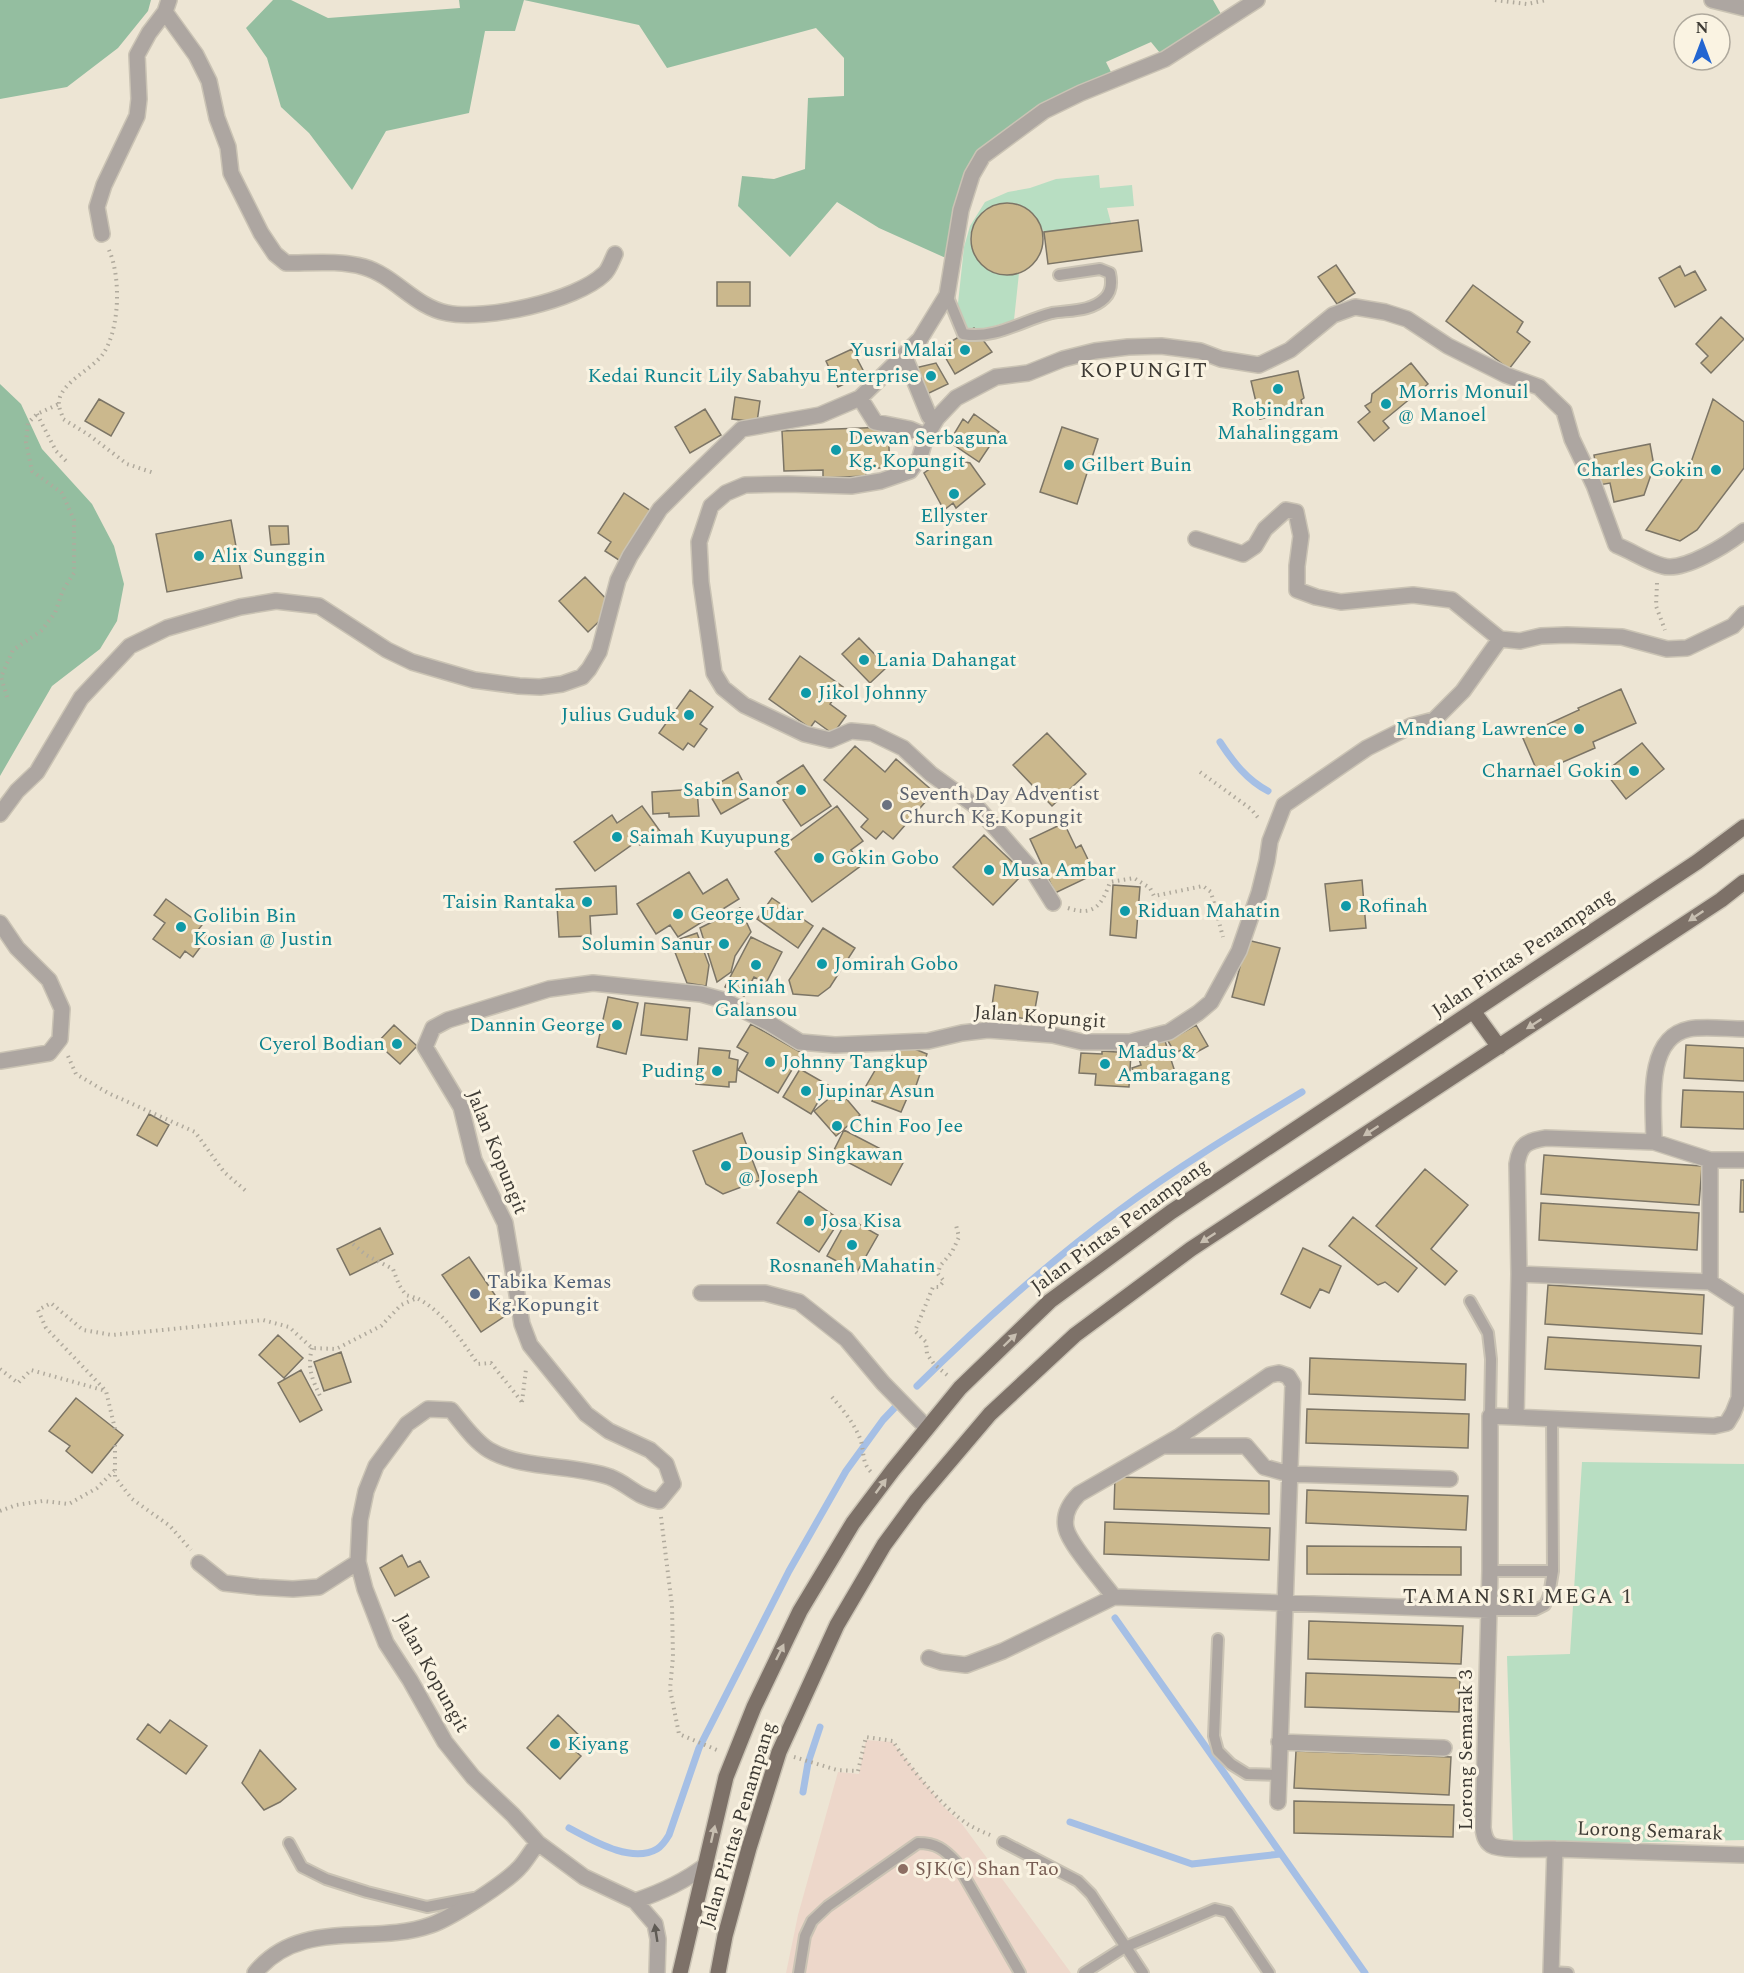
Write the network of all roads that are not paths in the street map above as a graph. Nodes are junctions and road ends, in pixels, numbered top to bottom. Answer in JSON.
{"nodes":[{"id":1,"x":1257,"y":0,"type":"edge"},
{"id":2,"x":1712,"y":0,"type":"edge"},
{"id":3,"x":167,"y":6,"type":"edge"},
{"id":4,"x":1744,"y":8,"type":"edge"},
{"id":5,"x":102,"y":234,"type":"road end"},
{"id":6,"x":615,"y":254,"type":"dead end"},
{"id":7,"x":1059,"y":275,"type":"dead end"},
{"id":8,"x":947,"y":295,"type":"junction"},
{"id":9,"x":904,"y":355,"type":"junction"},
{"id":10,"x":860,"y":398,"type":"junction"},
{"id":11,"x":937,"y":418,"type":"junction"},
{"id":12,"x":926,"y":436,"type":"junction"},
{"id":13,"x":1744,"y":531,"type":"edge"},
{"id":14,"x":1196,"y":538,"type":"dead end"},
{"id":15,"x":1744,"y":614,"type":"edge"},
{"id":16,"x":1500,"y":639,"type":"junction"},
{"id":17,"x":0,"y":814,"type":"edge"},
{"id":18,"x":1744,"y":827,"type":"edge"},
{"id":19,"x":1744,"y":882,"type":"edge"},
{"id":20,"x":1053,"y":903,"type":"road end"},
{"id":21,"x":0,"y":924,"type":"edge"},
{"id":22,"x":1473,"y":1011,"type":"junction"},
{"id":23,"x":1744,"y":1029,"type":"edge"},
{"id":24,"x":1499,"y":1047,"type":"junction"},
{"id":25,"x":0,"y":1061,"type":"edge"},
{"id":26,"x":1654,"y":1142,"type":"junction"},
{"id":27,"x":1710,"y":1160,"type":"junction"},
{"id":28,"x":1744,"y":1160,"type":"edge"},
{"id":29,"x":1519,"y":1274,"type":"junction"},
{"id":30,"x":1710,"y":1282,"type":"junction"},
{"id":31,"x":701,"y":1293,"type":"dead end"},
{"id":32,"x":1470,"y":1301,"type":"dead end"},
{"id":33,"x":1743,"y":1304,"type":"edge"},
{"id":34,"x":1490,"y":1416,"type":"junction"},
{"id":35,"x":1516,"y":1417,"type":"junction"},
{"id":36,"x":1552,"y":1418,"type":"junction"},
{"id":37,"x":927,"y":1428,"type":"junction"},
{"id":38,"x":1163,"y":1446,"type":"junction"},
{"id":39,"x":1289,"y":1474,"type":"junction"},
{"id":40,"x":1450,"y":1479,"type":"dead end"},
{"id":41,"x":358,"y":1562,"type":"junction"},
{"id":42,"x":199,"y":1563,"type":"road end"},
{"id":43,"x":1490,"y":1571,"type":"junction"},
{"id":44,"x":1553,"y":1571,"type":"junction"},
{"id":45,"x":1114,"y":1597,"type":"junction"},
{"id":46,"x":1283,"y":1602,"type":"junction"},
{"id":47,"x":1490,"y":1610,"type":"junction"},
{"id":48,"x":1218,"y":1639,"type":"dead end"},
{"id":49,"x":928,"y":1658,"type":"dead end"},
{"id":50,"x":1279,"y":1742,"type":"junction"},
{"id":51,"x":1444,"y":1748,"type":"dead end"},
{"id":52,"x":1278,"y":1775,"type":"junction"},
{"id":53,"x":1278,"y":1802,"type":"dead end"},
{"id":54,"x":1004,"y":1842,"type":"road end"},
{"id":55,"x":289,"y":1843,"type":"dead end"},
{"id":56,"x":538,"y":1843,"type":"junction"},
{"id":57,"x":1555,"y":1849,"type":"junction"},
{"id":58,"x":1744,"y":1855,"type":"edge"},
{"id":59,"x":706,"y":1865,"type":"junction"},
{"id":60,"x":480,"y":1897,"type":"junction"},
{"id":61,"x":635,"y":1901,"type":"junction"},
{"id":62,"x":1125,"y":1947,"type":"junction"},
{"id":63,"x":255,"y":1973,"type":"edge"},
{"id":64,"x":657,"y":1973,"type":"edge"},
{"id":65,"x":680,"y":1973,"type":"edge"},
{"id":66,"x":718,"y":1973,"type":"edge"},
{"id":67,"x":799,"y":1973,"type":"edge"},
{"id":68,"x":1020,"y":1973,"type":"edge"},
{"id":69,"x":1084,"y":1973,"type":"edge"},
{"id":70,"x":1143,"y":1973,"type":"edge"},
{"id":71,"x":1269,"y":1973,"type":"edge"},
{"id":72,"x":1551,"y":1973,"type":"edge"},
{"id":73,"x":1568,"y":1973,"type":"edge"}],
"edges":[{"from":1,"to":8,"type":"street"},
{"from":2,"to":4,"type":"street"},
{"from":3,"to":5,"type":"street"},
{"from":3,"to":6,"type":"street"},
{"from":7,"to":8,"type":"lane"},
{"from":8,"to":9,"type":"street"},
{"from":9,"to":10,"type":"street"},
{"from":9,"to":11,"type":"street"},
{"from":10,"to":12,"type":"street"},
{"from":10,"to":17,"type":"street"},
{"from":11,"to":12,"type":"street"},
{"from":11,"to":13,"type":"street"},
{"from":12,"to":20,"type":"street"},
{"from":14,"to":16,"type":"street"},
{"from":15,"to":16,"type":"street"},
{"from":16,"to":41,"type":"street","name":"Jalan Kopungit"},
{"from":18,"to":22,"type":"main road","name":"Jalan Pintas Penampang"},
{"from":19,"to":24,"type":"main road","name":"Jalan Pintas Penampang","one_way":true},
{"from":21,"to":25,"type":"street"},
{"from":22,"to":24,"type":"main road"},
{"from":37,"to":22,"type":"main road","name":"Jalan Pintas Penampang","one_way":true},
{"from":23,"to":26,"type":"street"},
{"from":24,"to":66,"type":"main road","name":"Jalan Pintas Penampang","one_way":true},
{"from":26,"to":27,"type":"street"},
{"from":26,"to":29,"type":"street"},
{"from":27,"to":28,"type":"street"},
{"from":27,"to":30,"type":"street"},
{"from":29,"to":30,"type":"street"},
{"from":29,"to":35,"type":"street"},
{"from":30,"to":33,"type":"street"},
{"from":31,"to":37,"type":"street"},
{"from":32,"to":34,"type":"lane"},
{"from":33,"to":36,"type":"street"},
{"from":34,"to":35,"type":"street"},
{"from":34,"to":43,"type":"street"},
{"from":35,"to":36,"type":"street"},
{"from":36,"to":44,"type":"lane"},
{"from":59,"to":37,"type":"main road","name":"Jalan Pintas Penampang","one_way":true},
{"from":38,"to":39,"type":"street"},
{"from":38,"to":39,"type":"street"},
{"from":38,"to":45,"type":"street"},
{"from":39,"to":40,"type":"street"},
{"from":39,"to":46,"type":"street"},
{"from":41,"to":42,"type":"street"},
{"from":41,"to":56,"type":"street","name":"Jalan Kopungit"},
{"from":43,"to":44,"type":"lane"},
{"from":43,"to":47,"type":"street"},
{"from":44,"to":47,"type":"lane"},
{"from":45,"to":46,"type":"street"},
{"from":45,"to":49,"type":"street"},
{"from":46,"to":47,"type":"street"},
{"from":46,"to":50,"type":"street"},
{"from":47,"to":57,"type":"street","name":"Lorong Semarak 3"},
{"from":48,"to":52,"type":"lane"},
{"from":50,"to":51,"type":"street"},
{"from":50,"to":52,"type":"street"},
{"from":52,"to":53,"type":"street"},
{"from":54,"to":62,"type":"lane"},
{"from":55,"to":60,"type":"lane"},
{"from":56,"to":60,"type":"street"},
{"from":56,"to":61,"type":"street","name":"Jalan Kopungit"},
{"from":57,"to":58,"type":"street","name":"Lorong Semarak"},
{"from":57,"to":72,"type":"street"},
{"from":59,"to":61,"type":"street"},
{"from":59,"to":65,"type":"main road","name":"Jalan Pintas Penampang"},
{"from":60,"to":63,"type":"street"},
{"from":64,"to":61,"type":"street","name":"Jalan Kopungit","one_way":true},
{"from":62,"to":69,"type":"lane"},
{"from":62,"to":70,"type":"lane"},
{"from":62,"to":71,"type":"lane"},
{"from":67,"to":68,"type":"lane"},
{"from":72,"to":73,"type":"lane"}]}
